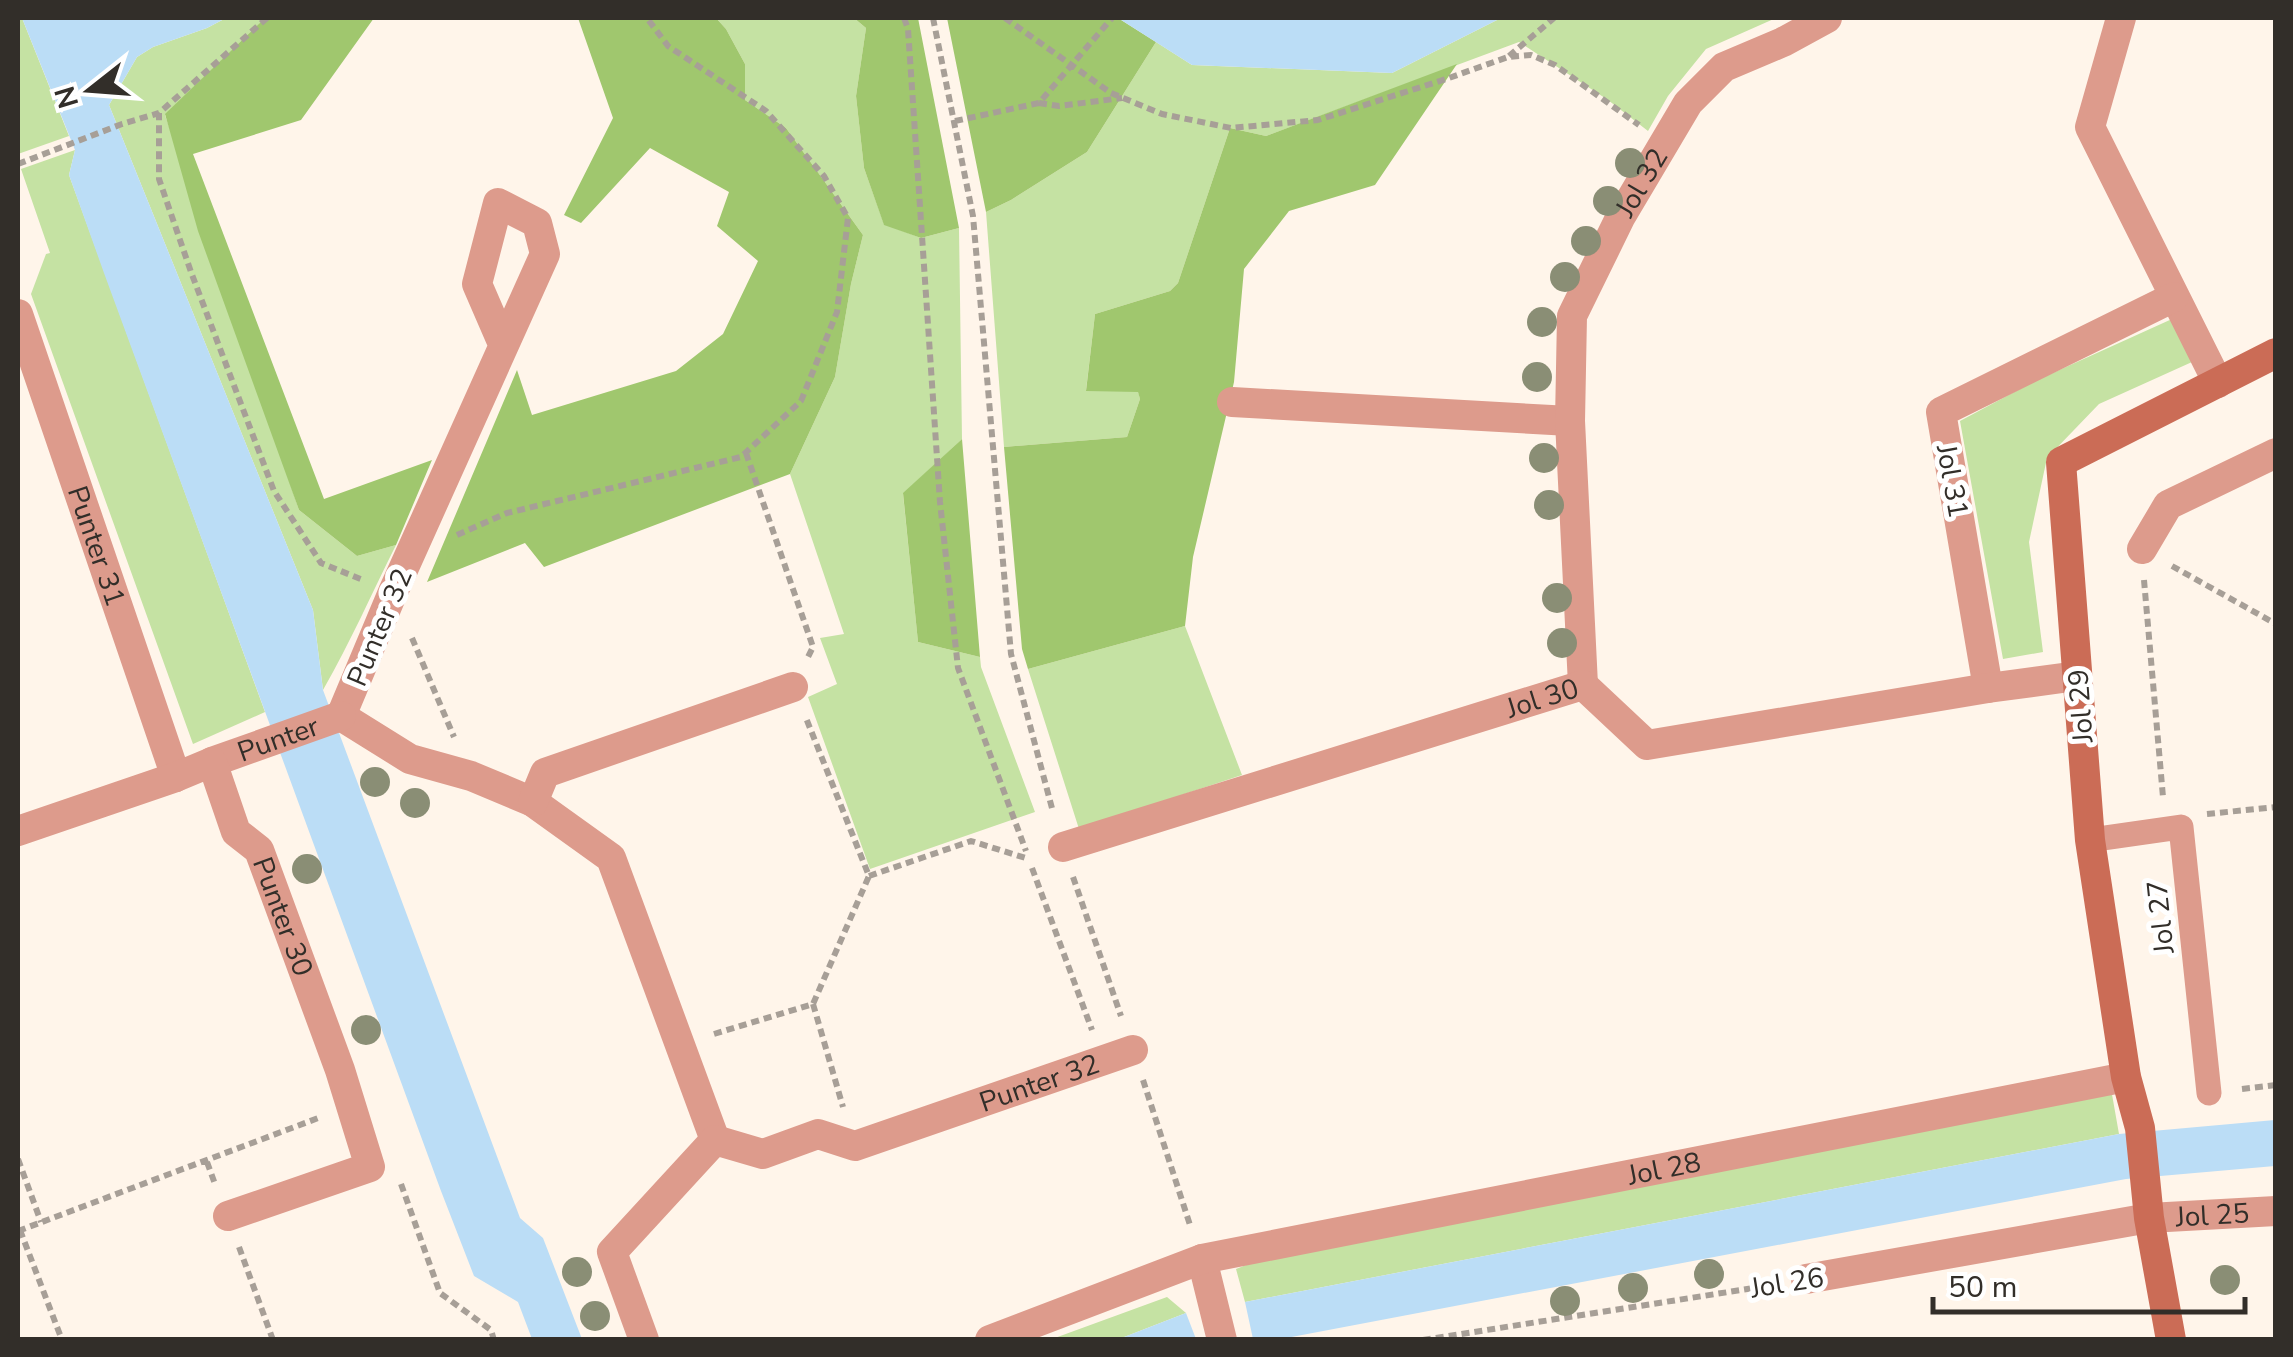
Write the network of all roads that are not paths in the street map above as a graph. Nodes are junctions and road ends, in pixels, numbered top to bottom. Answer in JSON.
{"nodes":[{"id":1,"x":1828,"y":18,"type":"edge"},
{"id":2,"x":2121,"y":18,"type":"edge"},
{"id":3,"x":2174,"y":297,"type":"junction"},
{"id":4,"x":18,"y":314,"type":"edge"},
{"id":5,"x":502,"y":344,"type":"dead end"},
{"id":6,"x":2276,"y":353,"type":"edge"},
{"id":7,"x":2218,"y":383,"type":"junction"},
{"id":8,"x":1232,"y":402,"type":"dead end"},
{"id":9,"x":1570,"y":421,"type":"junction"},
{"id":10,"x":2276,"y":454,"type":"edge"},
{"id":11,"x":2142,"y":549,"type":"road end"},
{"id":12,"x":2077,"y":676,"type":"junction"},
{"id":13,"x":1582,"y":685,"type":"junction"},
{"id":14,"x":793,"y":687,"type":"road end"},
{"id":15,"x":1988,"y":688,"type":"junction"},
{"id":16,"x":341,"y":716,"type":"junction"},
{"id":17,"x":212,"y":762,"type":"junction"},
{"id":18,"x":176,"y":777,"type":"junction"},
{"id":19,"x":533,"y":802,"type":"junction"},
{"id":20,"x":18,"y":830,"type":"edge"},
{"id":21,"x":2090,"y":840,"type":"junction"},
{"id":22,"x":1063,"y":847,"type":"road end"},
{"id":23,"x":1133,"y":1050,"type":"road end"},
{"id":24,"x":2126,"y":1077,"type":"junction"},
{"id":25,"x":2208,"y":1093,"type":"dead end"},
{"id":26,"x":716,"y":1140,"type":"junction"},
{"id":27,"x":2276,"y":1211,"type":"edge"},
{"id":28,"x":228,"y":1216,"type":"dead end"},
{"id":29,"x":2149,"y":1218,"type":"junction"},
{"id":30,"x":1202,"y":1259,"type":"junction"},
{"id":31,"x":1806,"y":1280,"type":"road end"},
{"id":32,"x":1220,"y":1329,"type":"edge"},
{"id":33,"x":644,"y":1340,"type":"edge"},
{"id":34,"x":990,"y":1340,"type":"edge"},
{"id":35,"x":2170,"y":1340,"type":"edge"}],
"edges":[{"from":1,"to":9,"type":"street","name":"Jol 32"},
{"from":2,"to":3,"type":"street"},
{"from":3,"to":7,"type":"street"},
{"from":3,"to":15,"type":"street","name":"Jol 31"},
{"from":4,"to":18,"type":"street","name":"Punter 31"},
{"from":5,"to":16,"type":"street","name":"Punter 32"},
{"from":6,"to":7,"type":"street","name":"Jol 29"},
{"from":7,"to":12,"type":"street","name":"Jol 29"},
{"from":8,"to":9,"type":"street"},
{"from":9,"to":13,"type":"street","name":"Jol 32"},
{"from":10,"to":11,"type":"street"},
{"from":12,"to":15,"type":"street","name":"Jol 30"},
{"from":12,"to":21,"type":"street","name":"Jol 29"},
{"from":13,"to":15,"type":"street","name":"Jol 30"},
{"from":13,"to":22,"type":"street","name":"Jol 30"},
{"from":14,"to":19,"type":"street"},
{"from":16,"to":17,"type":"street","name":"Punter"},
{"from":16,"to":19,"type":"street","name":"Punter 32"},
{"from":17,"to":18,"type":"street"},
{"from":17,"to":28,"type":"street","name":"Punter 30"},
{"from":18,"to":20,"type":"street"},
{"from":19,"to":26,"type":"street","name":"Punter 32"},
{"from":21,"to":24,"type":"street","name":"Jol 29"},
{"from":21,"to":25,"type":"lane","name":"Jol 27"},
{"from":23,"to":26,"type":"street","name":"Punter 32"},
{"from":24,"to":29,"type":"street","name":"Jol 29"},
{"from":24,"to":30,"type":"street","name":"Jol 28"},
{"from":26,"to":33,"type":"street"},
{"from":27,"to":29,"type":"street","name":"Jol 25"},
{"from":29,"to":31,"type":"street","name":"Jol 26"},
{"from":29,"to":35,"type":"street","name":"Jol 29"},
{"from":30,"to":32,"type":"street"},
{"from":30,"to":34,"type":"street"}]}
